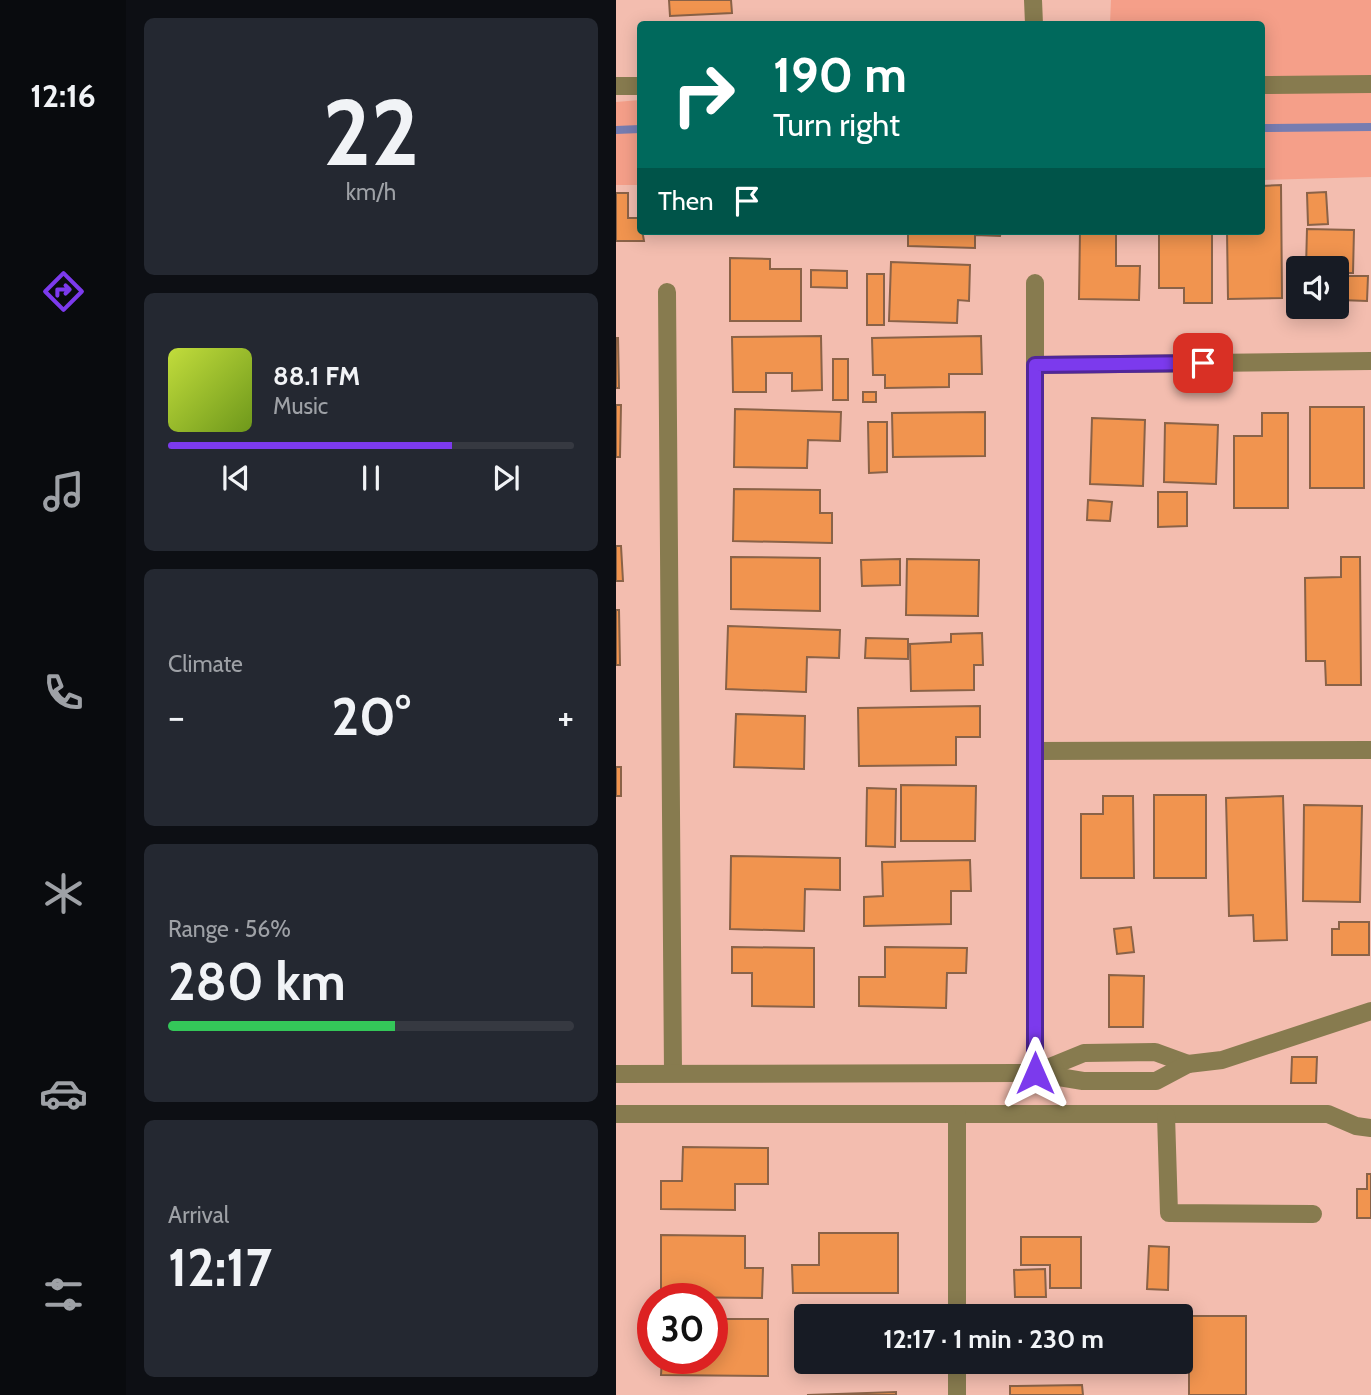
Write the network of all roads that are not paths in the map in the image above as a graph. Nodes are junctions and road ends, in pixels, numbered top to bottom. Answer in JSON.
{"nodes":[{"id":1,"x":1033,"y":0,"type":"edge"},
{"id":2,"x":1034,"y":21,"type":"edge"},
{"id":3,"x":1371,"y":84,"type":"edge"},
{"id":4,"x":1265,"y":85,"type":"edge"},
{"id":5,"x":616,"y":86,"type":"edge"},
{"id":6,"x":637,"y":86,"type":"edge"},
{"id":7,"x":1035,"y":283,"type":"dead end"},
{"id":8,"x":667,"y":292,"type":"dead end"},
{"id":9,"x":1371,"y":361,"type":"edge"},
{"id":10,"x":1035,"y":365,"type":"junction"},
{"id":11,"x":1371,"y":750,"type":"edge"},
{"id":12,"x":1035,"y":751,"type":"junction"},
{"id":13,"x":1371,"y":1011,"type":"edge"},
{"id":14,"x":1188,"y":1064,"type":"junction"},
{"id":15,"x":616,"y":1073,"type":"edge"},
{"id":16,"x":673,"y":1073,"type":"junction"},
{"id":17,"x":1035,"y":1073,"type":"junction"},
{"id":18,"x":616,"y":1114,"type":"edge"},
{"id":19,"x":957,"y":1114,"type":"junction"},
{"id":20,"x":1166,"y":1115,"type":"junction"},
{"id":21,"x":1371,"y":1128,"type":"edge"},
{"id":22,"x":1313,"y":1214,"type":"dead end"},
{"id":23,"x":957,"y":1304,"type":"edge"},
{"id":24,"x":957,"y":1374,"type":"edge"},
{"id":25,"x":957,"y":1395,"type":"edge"}],
"edges":[{"from":1,"to":2,"type":"street"},
{"from":3,"to":4,"type":"street"},
{"from":5,"to":6,"type":"street"},
{"from":7,"to":10,"type":"street"},
{"from":8,"to":16,"type":"street"},
{"from":9,"to":10,"type":"street"},
{"from":10,"to":12,"type":"street"},
{"from":11,"to":12,"type":"street"},
{"from":12,"to":17,"type":"street"},
{"from":13,"to":14,"type":"street"},
{"from":14,"to":17,"type":"street"},
{"from":14,"to":17,"type":"street"},
{"from":15,"to":16,"type":"street"},
{"from":16,"to":17,"type":"street"},
{"from":18,"to":19,"type":"street"},
{"from":19,"to":20,"type":"street"},
{"from":19,"to":23,"type":"street"},
{"from":20,"to":21,"type":"street"},
{"from":20,"to":22,"type":"street"},
{"from":24,"to":25,"type":"street"}]}
